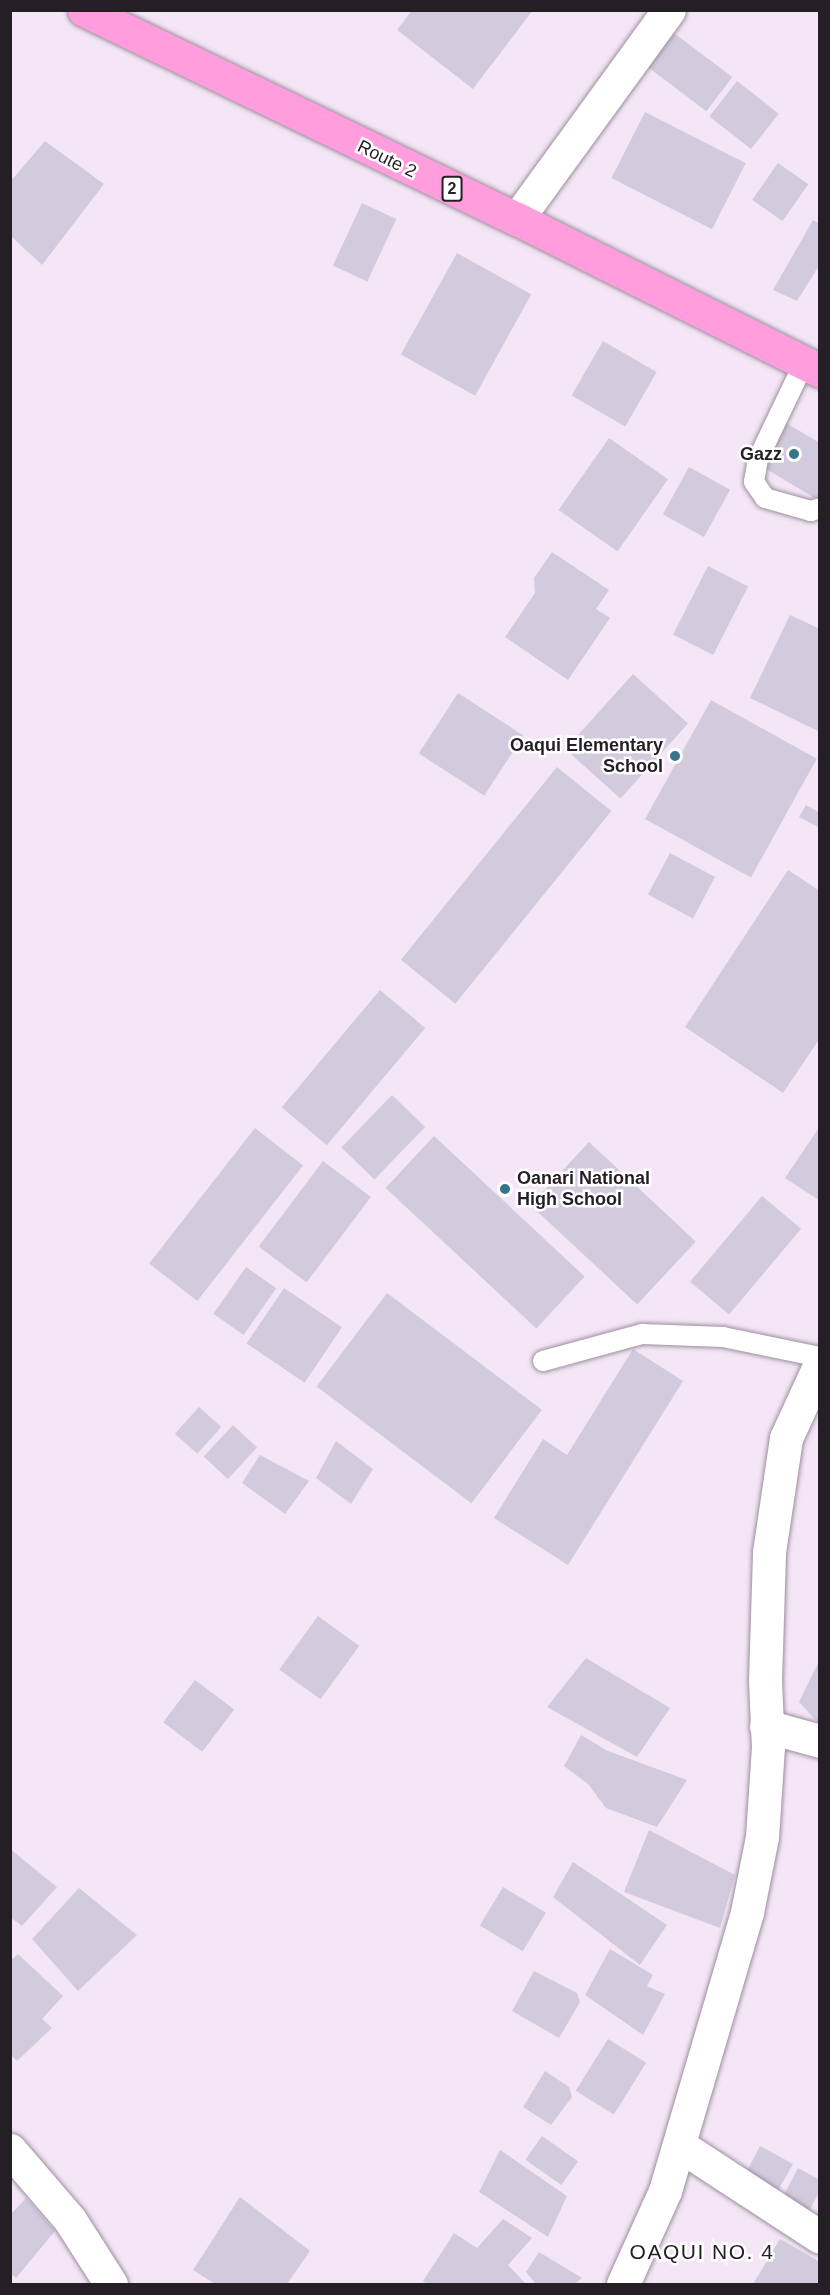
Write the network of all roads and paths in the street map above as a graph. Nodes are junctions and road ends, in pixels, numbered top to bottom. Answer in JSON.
{"nodes":[{"id":1,"x":84,"y":10,"type":"edge"},
{"id":2,"x":669,"y":10,"type":"edge"},
{"id":3,"x":517,"y":219,"type":"junction"},
{"id":4,"x":812,"y":367,"type":"edge"},
{"id":5,"x":819,"y":508,"type":"edge"},
{"id":6,"x":819,"y":1357,"type":"edge"},
{"id":7,"x":543,"y":1361,"type":"dead end"},
{"id":8,"x":819,"y":1364,"type":"edge"},
{"id":9,"x":766,"y":1726,"type":"junction"},
{"id":10,"x":819,"y":1741,"type":"edge"},
{"id":11,"x":679,"y":2145,"type":"junction"},
{"id":12,"x":10,"y":2150,"type":"edge"},
{"id":13,"x":819,"y":2237,"type":"edge"},
{"id":14,"x":111,"y":2284,"type":"edge"},
{"id":15,"x":623,"y":2284,"type":"edge"}],
"edges":[{"from":1,"to":3,"type":"highway","name":"Route 2","number":"2"},
{"from":2,"to":3,"type":"street"},
{"from":3,"to":4,"type":"highway","name":"Route 2","number":"2"},
{"from":4,"to":5,"type":"lane"},
{"from":6,"to":7,"type":"lane"},
{"from":8,"to":9,"type":"street"},
{"from":9,"to":10,"type":"street"},
{"from":9,"to":11,"type":"street"},
{"from":11,"to":13,"type":"street"},
{"from":11,"to":15,"type":"street"},
{"from":12,"to":14,"type":"street"}]}
